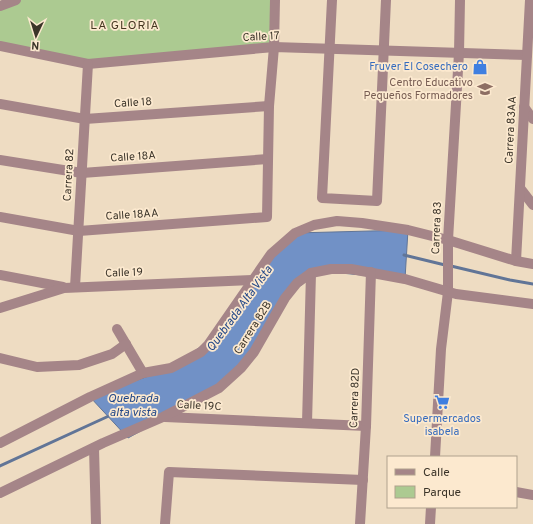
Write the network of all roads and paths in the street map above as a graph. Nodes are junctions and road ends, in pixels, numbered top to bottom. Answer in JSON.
{"nodes":[{"id":1,"x":16,"y":0,"type":"edge"},
{"id":2,"x":275,"y":0,"type":"edge"},
{"id":3,"x":332,"y":0,"type":"edge"},
{"id":4,"x":386,"y":0,"type":"edge"},
{"id":5,"x":460,"y":0,"type":"edge"},
{"id":6,"x":530,"y":0,"type":"edge"},
{"id":7,"x":0,"y":6,"type":"edge"},
{"id":8,"x":531,"y":26,"type":"edge"},
{"id":9,"x":0,"y":46,"type":"edge"},
{"id":10,"x":274,"y":47,"type":"junction"},
{"id":11,"x":330,"y":49,"type":"junction"},
{"id":12,"x":384,"y":51,"type":"junction"},
{"id":13,"x":459,"y":53,"type":"junction"},
{"id":14,"x":527,"y":55,"type":"junction"},
{"id":15,"x":88,"y":64,"type":"junction"},
{"id":16,"x":0,"y":104,"type":"edge"},
{"id":17,"x":269,"y":106,"type":"junction"},
{"id":18,"x":524,"y":107,"type":"junction"},
{"id":19,"x":85,"y":119,"type":"junction"},
{"id":20,"x":533,"y":119,"type":"edge"},
{"id":21,"x":268,"y":159,"type":"junction"},
{"id":22,"x":0,"y":160,"type":"edge"},
{"id":23,"x":82,"y":173,"type":"junction"},
{"id":24,"x":520,"y":188,"type":"junction"},
{"id":25,"x":533,"y":205,"type":"edge"},
{"id":26,"x":0,"y":216,"type":"edge"},
{"id":27,"x":78,"y":231,"type":"junction"},
{"id":28,"x":448,"y":240,"type":"junction"},
{"id":29,"x":516,"y":261,"type":"junction"},
{"id":30,"x":533,"y":264,"type":"edge"},
{"id":31,"x":371,"y":272,"type":"junction"},
{"id":32,"x":311,"y":273,"type":"junction"},
{"id":33,"x":0,"y":275,"type":"edge"},
{"id":34,"x":252,"y":280,"type":"junction"},
{"id":35,"x":75,"y":287,"type":"junction"},
{"id":36,"x":64,"y":288,"type":"junction"},
{"id":37,"x":448,"y":292,"type":"junction"},
{"id":38,"x":533,"y":304,"type":"edge"},
{"id":39,"x":0,"y":308,"type":"edge"},
{"id":40,"x":117,"y":329,"type":"dead end"},
{"id":41,"x":126,"y":344,"type":"junction"},
{"id":42,"x":0,"y":358,"type":"edge"},
{"id":43,"x":143,"y":373,"type":"junction"},
{"id":44,"x":162,"y":417,"type":"junction"},
{"id":45,"x":308,"y":423,"type":"junction"},
{"id":46,"x":366,"y":426,"type":"junction"},
{"id":47,"x":0,"y":443,"type":"edge"},
{"id":48,"x":94,"y":448,"type":"junction"},
{"id":49,"x":435,"y":456,"type":"edge"},
{"id":50,"x":362,"y":480,"type":"junction"},
{"id":51,"x":517,"y":492,"type":"edge"},
{"id":52,"x":0,"y":493,"type":"edge"},
{"id":53,"x":533,"y":495,"type":"edge"},
{"id":54,"x":431,"y":508,"type":"edge"},
{"id":55,"x":96,"y":524,"type":"edge"},
{"id":56,"x":165,"y":524,"type":"edge"},
{"id":57,"x":360,"y":524,"type":"edge"},
{"id":58,"x":430,"y":524,"type":"edge"}],
"edges":[{"from":1,"to":7,"type":"street"},
{"from":2,"to":10,"type":"street"},
{"from":3,"to":11,"type":"street"},
{"from":4,"to":12,"type":"street"},
{"from":5,"to":13,"type":"street","name":"Carrera 83"},
{"from":6,"to":8,"type":"street","name":"Carrera 83AA"},
{"from":8,"to":14,"type":"street","name":"Carrera 83AA"},
{"from":9,"to":15,"type":"street","name":"Calle 17"},
{"from":10,"to":11,"type":"street","name":"Calle 17"},
{"from":10,"to":15,"type":"street","name":"Calle 17"},
{"from":10,"to":17,"type":"street"},
{"from":11,"to":12,"type":"street","name":"Calle 17"},
{"from":11,"to":12,"type":"street"},
{"from":12,"to":13,"type":"street","name":"Calle 17"},
{"from":13,"to":14,"type":"street","name":"Calle 17"},
{"from":13,"to":28,"type":"street","name":"Carrera 83"},
{"from":14,"to":18,"type":"street","name":"Carrera 83AA"},
{"from":15,"to":19,"type":"street","name":"Carrera 82"},
{"from":16,"to":19,"type":"street","name":"Calle 18"},
{"from":17,"to":19,"type":"street","name":"Calle 18"},
{"from":17,"to":21,"type":"street"},
{"from":18,"to":20,"type":"street"},
{"from":18,"to":24,"type":"street","name":"Carrera 83AA"},
{"from":19,"to":23,"type":"street","name":"Carrera 82"},
{"from":21,"to":23,"type":"street","name":"Calle 18A"},
{"from":21,"to":27,"type":"street","name":"Calle 18AA"},
{"from":22,"to":23,"type":"street","name":"Calle 18A"},
{"from":23,"to":27,"type":"street","name":"Carrera 82"},
{"from":24,"to":25,"type":"street"},
{"from":24,"to":29,"type":"street","name":"Carrera 83AA"},
{"from":26,"to":27,"type":"street","name":"Calle 18AA"},
{"from":27,"to":35,"type":"street","name":"Carrera 82"},
{"from":28,"to":29,"type":"street"},
{"from":28,"to":34,"type":"street"},
{"from":28,"to":37,"type":"street","name":"Carrera 83"},
{"from":29,"to":30,"type":"street"},
{"from":31,"to":32,"type":"street"},
{"from":31,"to":37,"type":"street"},
{"from":31,"to":46,"type":"street","name":"Carrera 82D"},
{"from":32,"to":44,"type":"street","name":"Carrera 82B"},
{"from":32,"to":45,"type":"street"},
{"from":33,"to":36,"type":"street"},
{"from":34,"to":35,"type":"street","name":"Calle 19"},
{"from":34,"to":43,"type":"street"},
{"from":35,"to":36,"type":"street","name":"Calle 19"},
{"from":36,"to":39,"type":"street","name":"Calle 19"},
{"from":37,"to":38,"type":"street"},
{"from":37,"to":49,"type":"street","name":"Carrera 83"},
{"from":40,"to":41,"type":"street"},
{"from":41,"to":42,"type":"street"},
{"from":41,"to":43,"type":"street"},
{"from":43,"to":47,"type":"street"},
{"from":44,"to":45,"type":"street","name":"Calle 19C"},
{"from":44,"to":48,"type":"street","name":"Calle 19C"},
{"from":45,"to":46,"type":"street","name":"Calle 19C"},
{"from":46,"to":50,"type":"street","name":"Carrera 82D"},
{"from":48,"to":52,"type":"street","name":"Calle 19C"},
{"from":48,"to":55,"type":"street"},
{"from":50,"to":56,"type":"street"},
{"from":50,"to":57,"type":"street","name":"Carrera 82D"},
{"from":51,"to":53,"type":"street"},
{"from":54,"to":58,"type":"street"}]}
